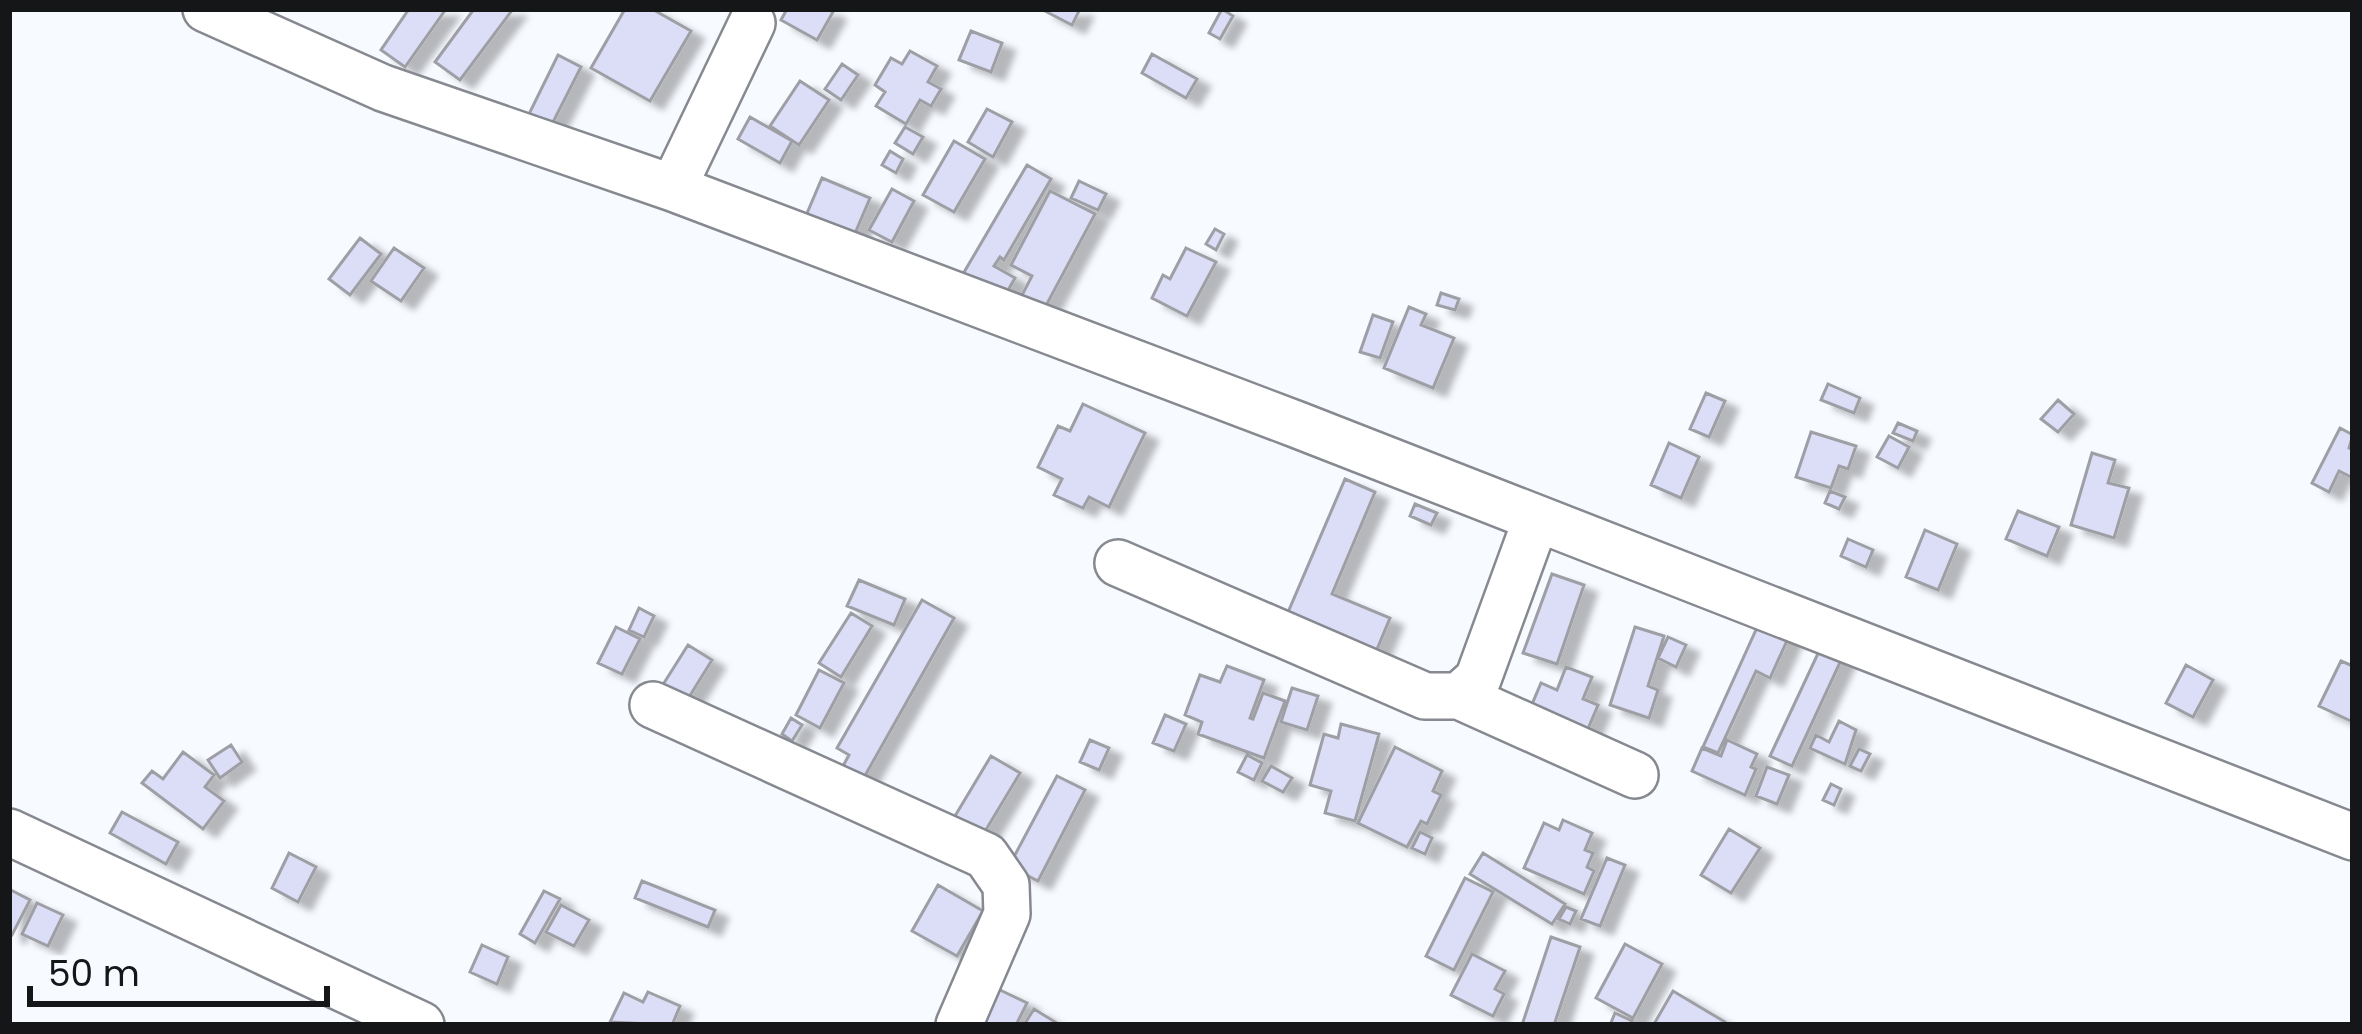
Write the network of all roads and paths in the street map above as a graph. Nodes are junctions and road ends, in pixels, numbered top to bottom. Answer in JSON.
{"nodes":[{"id":1,"x":206,"y":9,"type":"edge"},
{"id":2,"x":752,"y":23,"type":"dead end"},
{"id":3,"x":673,"y":188,"type":"junction"},
{"id":4,"x":1536,"y":520,"type":"junction"},
{"id":5,"x":1118,"y":563,"type":"dead end"},
{"id":6,"x":1459,"y":696,"type":"junction"},
{"id":7,"x":653,"y":705,"type":"dead end"},
{"id":8,"x":1635,"y":775,"type":"dead end"},
{"id":9,"x":9,"y":832,"type":"edge"},
{"id":10,"x":2353,"y":837,"type":"edge"},
{"id":11,"x":421,"y":1025,"type":"edge"},
{"id":12,"x":958,"y":1025,"type":"edge"}],
"edges":[{"from":1,"to":3,"type":"street"},
{"from":2,"to":3,"type":"street"},
{"from":3,"to":4,"type":"street"},
{"from":4,"to":6,"type":"street"},
{"from":4,"to":10,"type":"street"},
{"from":5,"to":6,"type":"street"},
{"from":6,"to":8,"type":"street"},
{"from":7,"to":12,"type":"street"},
{"from":9,"to":11,"type":"street"}]}
